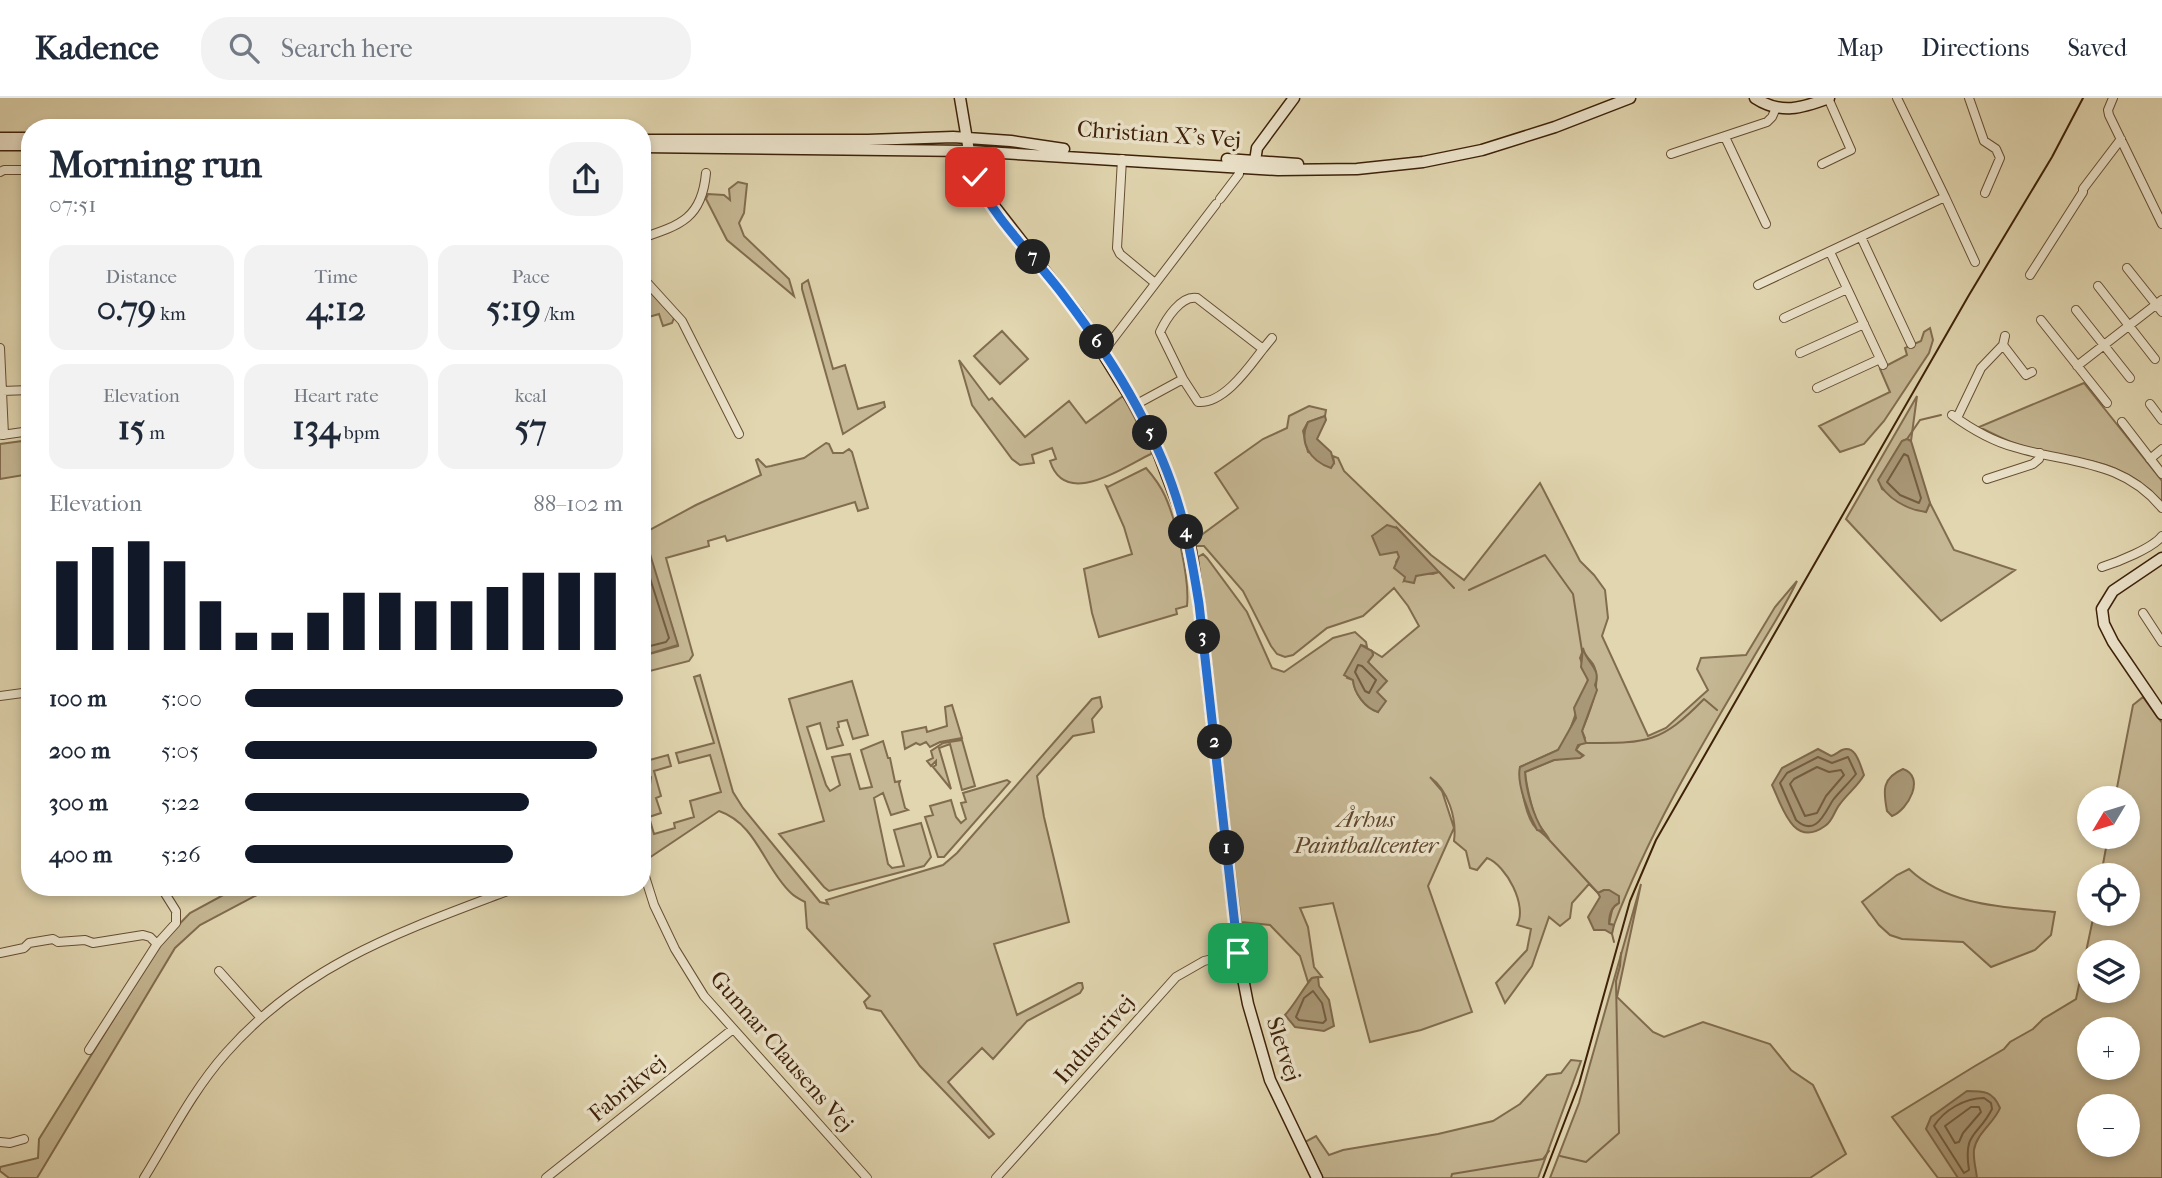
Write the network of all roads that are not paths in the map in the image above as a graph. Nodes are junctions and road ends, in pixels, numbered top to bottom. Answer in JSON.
{"nodes":[{"id":1,"x":960,"y":98,"type":"edge"},
{"id":2,"x":1294,"y":98,"type":"edge"},
{"id":3,"x":1612,"y":98,"type":"edge"},
{"id":4,"x":1630,"y":98,"type":"edge"},
{"id":5,"x":1755,"y":98,"type":"edge"},
{"id":6,"x":1828,"y":98,"type":"edge"},
{"id":7,"x":1897,"y":98,"type":"edge"},
{"id":8,"x":2113,"y":98,"type":"edge"},
{"id":9,"x":1971,"y":99,"type":"edge"},
{"id":10,"x":1776,"y":108,"type":"junction"},
{"id":11,"x":1555,"y":127,"type":"junction"},
{"id":12,"x":1725,"y":137,"type":"junction"},
{"id":13,"x":0,"y":138,"type":"edge"},
{"id":14,"x":21,"y":138,"type":"edge"},
{"id":15,"x":967,"y":138,"type":"junction"},
{"id":16,"x":651,"y":139,"type":"edge"},
{"id":17,"x":2121,"y":139,"type":"junction"},
{"id":18,"x":0,"y":145,"type":"edge"},
{"id":19,"x":21,"y":145,"type":"edge"},
{"id":20,"x":651,"y":147,"type":"edge"},
{"id":21,"x":969,"y":150,"type":"junction"},
{"id":22,"x":1671,"y":154,"type":"dead end"},
{"id":23,"x":1122,"y":159,"type":"junction"},
{"id":24,"x":1822,"y":164,"type":"dead end"},
{"id":25,"x":1254,"y":165,"type":"junction"},
{"id":26,"x":1239,"y":167,"type":"junction"},
{"id":27,"x":21,"y":170,"type":"edge"},
{"id":28,"x":0,"y":172,"type":"edge"},
{"id":29,"x":706,"y":173,"type":"dead end"},
{"id":30,"x":1980,"y":178,"type":"dead end"},
{"id":31,"x":1989,"y":182,"type":"junction"},
{"id":32,"x":1984,"y":193,"type":"dead end"},
{"id":33,"x":1945,"y":197,"type":"junction"},
{"id":34,"x":1766,"y":224,"type":"dead end"},
{"id":35,"x":2162,"y":224,"type":"edge"},
{"id":36,"x":651,"y":235,"type":"edge"},
{"id":37,"x":1861,"y":237,"type":"junction"},
{"id":38,"x":1830,"y":251,"type":"junction"},
{"id":39,"x":1975,"y":262,"type":"dead end"},
{"id":40,"x":2127,"y":268,"type":"dead end"},
{"id":41,"x":2030,"y":275,"type":"dead end"},
{"id":42,"x":1155,"y":283,"type":"junction"},
{"id":43,"x":1758,"y":285,"type":"dead end"},
{"id":44,"x":2098,"y":286,"type":"dead end"},
{"id":45,"x":651,"y":287,"type":"edge"},
{"id":46,"x":1847,"y":289,"type":"junction"},
{"id":47,"x":2159,"y":302,"type":"edge"},
{"id":48,"x":2076,"y":310,"type":"dead end"},
{"id":49,"x":2162,"y":312,"type":"edge"},
{"id":50,"x":1784,"y":318,"type":"dead end"},
{"id":51,"x":2041,"y":320,"type":"dead end"},
{"id":52,"x":1864,"y":324,"type":"junction"},
{"id":53,"x":2129,"y":325,"type":"junction"},
{"id":54,"x":1272,"y":338,"type":"dead end"},
{"id":55,"x":1911,"y":344,"type":"dead end"},
{"id":56,"x":2104,"y":345,"type":"junction"},
{"id":57,"x":0,"y":348,"type":"edge"},
{"id":58,"x":1263,"y":349,"type":"junction"},
{"id":59,"x":1103,"y":352,"type":"junction"},
{"id":60,"x":1800,"y":352,"type":"dead end"},
{"id":61,"x":2155,"y":359,"type":"dead end"},
{"id":62,"x":2077,"y":366,"type":"junction"},
{"id":63,"x":2032,"y":372,"type":"dead end"},
{"id":64,"x":2130,"y":378,"type":"dead end"},
{"id":65,"x":1183,"y":379,"type":"junction"},
{"id":66,"x":1817,"y":388,"type":"dead end"},
{"id":67,"x":21,"y":390,"type":"edge"},
{"id":68,"x":2,"y":391,"type":"junction"},
{"id":69,"x":2107,"y":403,"type":"dead end"},
{"id":70,"x":2150,"y":404,"type":"dead end"},
{"id":71,"x":1135,"y":405,"type":"junction"},
{"id":72,"x":2162,"y":420,"type":"edge"},
{"id":73,"x":2122,"y":422,"type":"dead end"},
{"id":74,"x":21,"y":432,"type":"edge"},
{"id":75,"x":739,"y":434,"type":"dead end"},
{"id":76,"x":2,"y":435,"type":"edge"},
{"id":77,"x":2162,"y":449,"type":"edge"},
{"id":78,"x":2040,"y":453,"type":"junction"},
{"id":79,"x":2150,"y":458,"type":"junction"},
{"id":80,"x":2162,"y":474,"type":"edge"},
{"id":81,"x":1987,"y":479,"type":"dead end"},
{"id":82,"x":2162,"y":508,"type":"edge"},
{"id":83,"x":2162,"y":536,"type":"edge"},
{"id":84,"x":2162,"y":558,"type":"edge"},
{"id":85,"x":2102,"y":566,"type":"dead end"},
{"id":86,"x":2143,"y":613,"type":"dead end"},
{"id":87,"x":2162,"y":642,"type":"edge"},
{"id":88,"x":21,"y":693,"type":"edge"},
{"id":89,"x":0,"y":696,"type":"edge"},
{"id":90,"x":2162,"y":714,"type":"edge"},
{"id":91,"x":167,"y":896,"type":"edge"},
{"id":92,"x":494,"y":896,"type":"edge"},
{"id":93,"x":651,"y":896,"type":"edge"},
{"id":94,"x":157,"y":944,"type":"junction"},
{"id":95,"x":0,"y":953,"type":"edge"},
{"id":96,"x":1238,"y":953,"type":"junction"},
{"id":97,"x":219,"y":971,"type":"dead end"},
{"id":98,"x":261,"y":1018,"type":"junction"},
{"id":99,"x":733,"y":1029,"type":"junction"},
{"id":100,"x":89,"y":1050,"type":"dead end"},
{"id":101,"x":24,"y":1139,"type":"dead end"},
{"id":102,"x":0,"y":1142,"type":"edge"},
{"id":103,"x":144,"y":1178,"type":"edge"},
{"id":104,"x":546,"y":1178,"type":"edge"},
{"id":105,"x":867,"y":1178,"type":"edge"},
{"id":106,"x":996,"y":1178,"type":"edge"},
{"id":107,"x":1317,"y":1178,"type":"edge"}],
"edges":[{"from":1,"to":15,"type":"main road","name":"Sletvej"},
{"from":2,"to":25,"type":"main road"},
{"from":3,"to":11,"type":"main road"},
{"from":4,"to":11,"type":"main road"},
{"from":5,"to":10,"type":"main road"},
{"from":6,"to":10,"type":"main road"},
{"from":6,"to":24,"type":"street"},
{"from":7,"to":33,"type":"street"},
{"from":8,"to":17,"type":"street"},
{"from":9,"to":31,"type":"street"},
{"from":10,"to":12,"type":"street"},
{"from":11,"to":25,"type":"main road"},
{"from":12,"to":22,"type":"street"},
{"from":12,"to":34,"type":"street"},
{"from":13,"to":14,"type":"main road"},
{"from":15,"to":16,"type":"main road","name":"Christian X's Vej"},
{"from":15,"to":21,"type":"main road","name":"Sletvej"},
{"from":15,"to":25,"type":"main road","name":"Christian X's Vej"},
{"from":17,"to":35,"type":"street"},
{"from":17,"to":41,"type":"street"},
{"from":18,"to":19,"type":"main road"},
{"from":20,"to":21,"type":"main road","name":"Christian X's Vej"},
{"from":21,"to":23,"type":"main road","name":"Christian X's Vej"},
{"from":21,"to":59,"type":"main road","name":"Sletvej"},
{"from":23,"to":26,"type":"main road","name":"Christian X's Vej"},
{"from":23,"to":42,"type":"street"},
{"from":25,"to":26,"type":"main road","name":"Christian X's Vej"},
{"from":26,"to":42,"type":"street"},
{"from":27,"to":28,"type":"street"},
{"from":29,"to":36,"type":"street"},
{"from":30,"to":31,"type":"street"},
{"from":31,"to":32,"type":"street"},
{"from":33,"to":37,"type":"street"},
{"from":33,"to":39,"type":"street"},
{"from":37,"to":38,"type":"street"},
{"from":37,"to":55,"type":"street"},
{"from":38,"to":43,"type":"street"},
{"from":38,"to":46,"type":"street"},
{"from":40,"to":47,"type":"street"},
{"from":42,"to":59,"type":"street"},
{"from":44,"to":53,"type":"street"},
{"from":45,"to":75,"type":"street"},
{"from":46,"to":50,"type":"street"},
{"from":46,"to":52,"type":"street"},
{"from":47,"to":49,"type":"street"},
{"from":47,"to":53,"type":"street"},
{"from":48,"to":56,"type":"street"},
{"from":51,"to":62,"type":"street"},
{"from":52,"to":60,"type":"street"},
{"from":52,"to":66,"type":"street"},
{"from":53,"to":56,"type":"street"},
{"from":53,"to":61,"type":"street"},
{"from":54,"to":58,"type":"street"},
{"from":56,"to":62,"type":"street"},
{"from":56,"to":64,"type":"street"},
{"from":57,"to":68,"type":"street"},
{"from":58,"to":65,"type":"street"},
{"from":58,"to":65,"type":"street"},
{"from":59,"to":71,"type":"main road","name":"Sletvej"},
{"from":62,"to":69,"type":"street"},
{"from":63,"to":78,"type":"street"},
{"from":65,"to":71,"type":"street"},
{"from":67,"to":68,"type":"street"},
{"from":68,"to":76,"type":"street"},
{"from":70,"to":72,"type":"street"},
{"from":71,"to":96,"type":"main road","name":"Sletvej"},
{"from":73,"to":79,"type":"street"},
{"from":74,"to":76,"type":"street"},
{"from":77,"to":79,"type":"street"},
{"from":78,"to":81,"type":"street"},
{"from":78,"to":82,"type":"street"},
{"from":79,"to":80,"type":"street"},
{"from":83,"to":85,"type":"street"},
{"from":84,"to":90,"type":"main road"},
{"from":86,"to":87,"type":"street"},
{"from":88,"to":89,"type":"street"},
{"from":91,"to":94,"type":"street"},
{"from":92,"to":98,"type":"street"},
{"from":93,"to":99,"type":"street","name":"Gunnar Clausens Vej"},
{"from":94,"to":95,"type":"street"},
{"from":94,"to":100,"type":"street"},
{"from":96,"to":106,"type":"street","name":"Industrivej"},
{"from":96,"to":107,"type":"main road","name":"Sletvej"},
{"from":97,"to":98,"type":"street"},
{"from":98,"to":103,"type":"street"},
{"from":99,"to":104,"type":"street","name":"Fabrikvej"},
{"from":99,"to":105,"type":"street","name":"Gunnar Clausens Vej"},
{"from":101,"to":102,"type":"street"}]}
